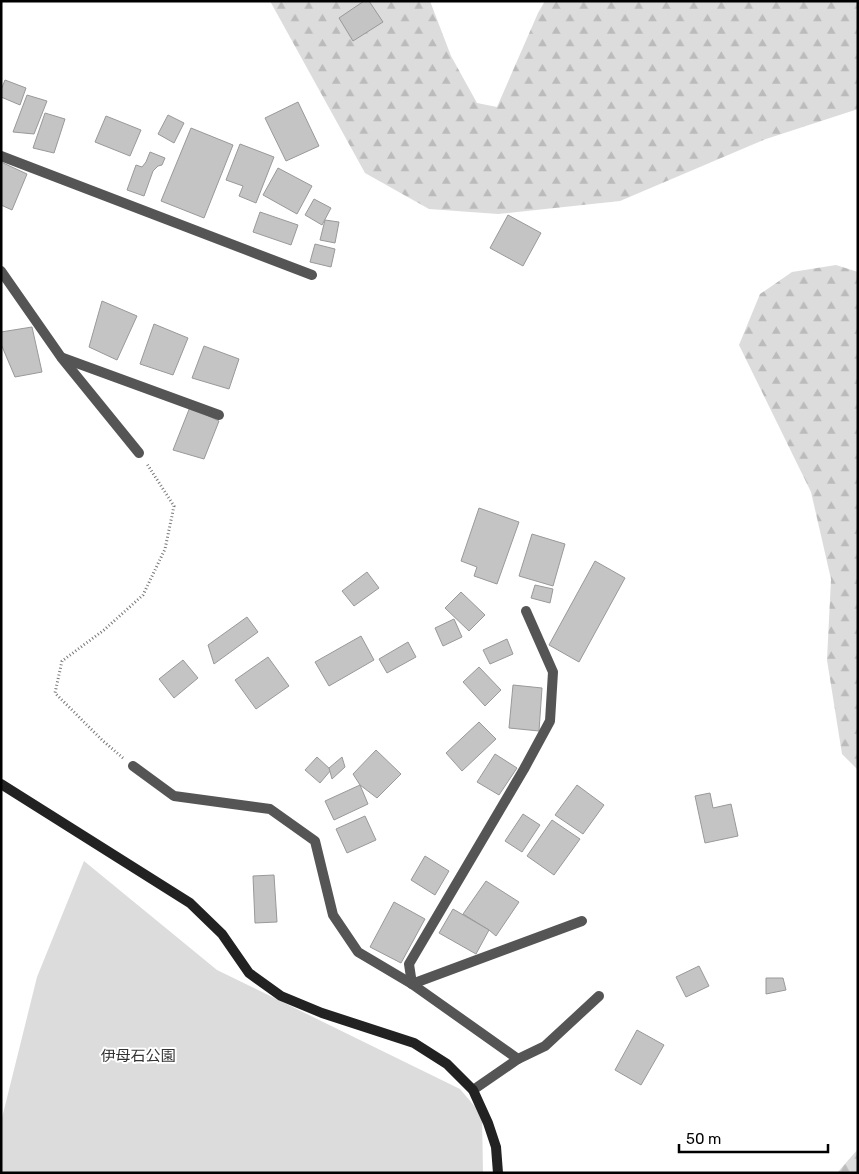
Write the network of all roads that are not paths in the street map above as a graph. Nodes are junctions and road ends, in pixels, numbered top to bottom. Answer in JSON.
{"nodes":[{"id":1,"x":1,"y":156,"type":"edge"},
{"id":2,"x":1,"y":272,"type":"edge"},
{"id":3,"x":312,"y":275,"type":"dead end"},
{"id":4,"x":61,"y":357,"type":"junction"},
{"id":5,"x":219,"y":415,"type":"dead end"},
{"id":6,"x":140,"y":453,"type":"road end"},
{"id":7,"x":526,"y":611,"type":"dead end"},
{"id":8,"x":133,"y":766,"type":"road end"},
{"id":9,"x":1,"y":784,"type":"edge"},
{"id":10,"x":582,"y":921,"type":"dead end"},
{"id":11,"x":412,"y":984,"type":"junction"},
{"id":12,"x":598,"y":996,"type":"dead end"},
{"id":13,"x":518,"y":1059,"type":"junction"},
{"id":14,"x":473,"y":1090,"type":"junction"},
{"id":15,"x":498,"y":1173,"type":"edge"}],
"edges":[{"from":1,"to":3,"type":"street"},
{"from":2,"to":4,"type":"street"},
{"from":4,"to":5,"type":"street"},
{"from":4,"to":6,"type":"street"},
{"from":7,"to":11,"type":"street"},
{"from":8,"to":11,"type":"street"},
{"from":9,"to":14,"type":"street"},
{"from":10,"to":11,"type":"street"},
{"from":11,"to":13,"type":"street"},
{"from":12,"to":13,"type":"street"},
{"from":13,"to":14,"type":"street"},
{"from":14,"to":15,"type":"street"}]}
